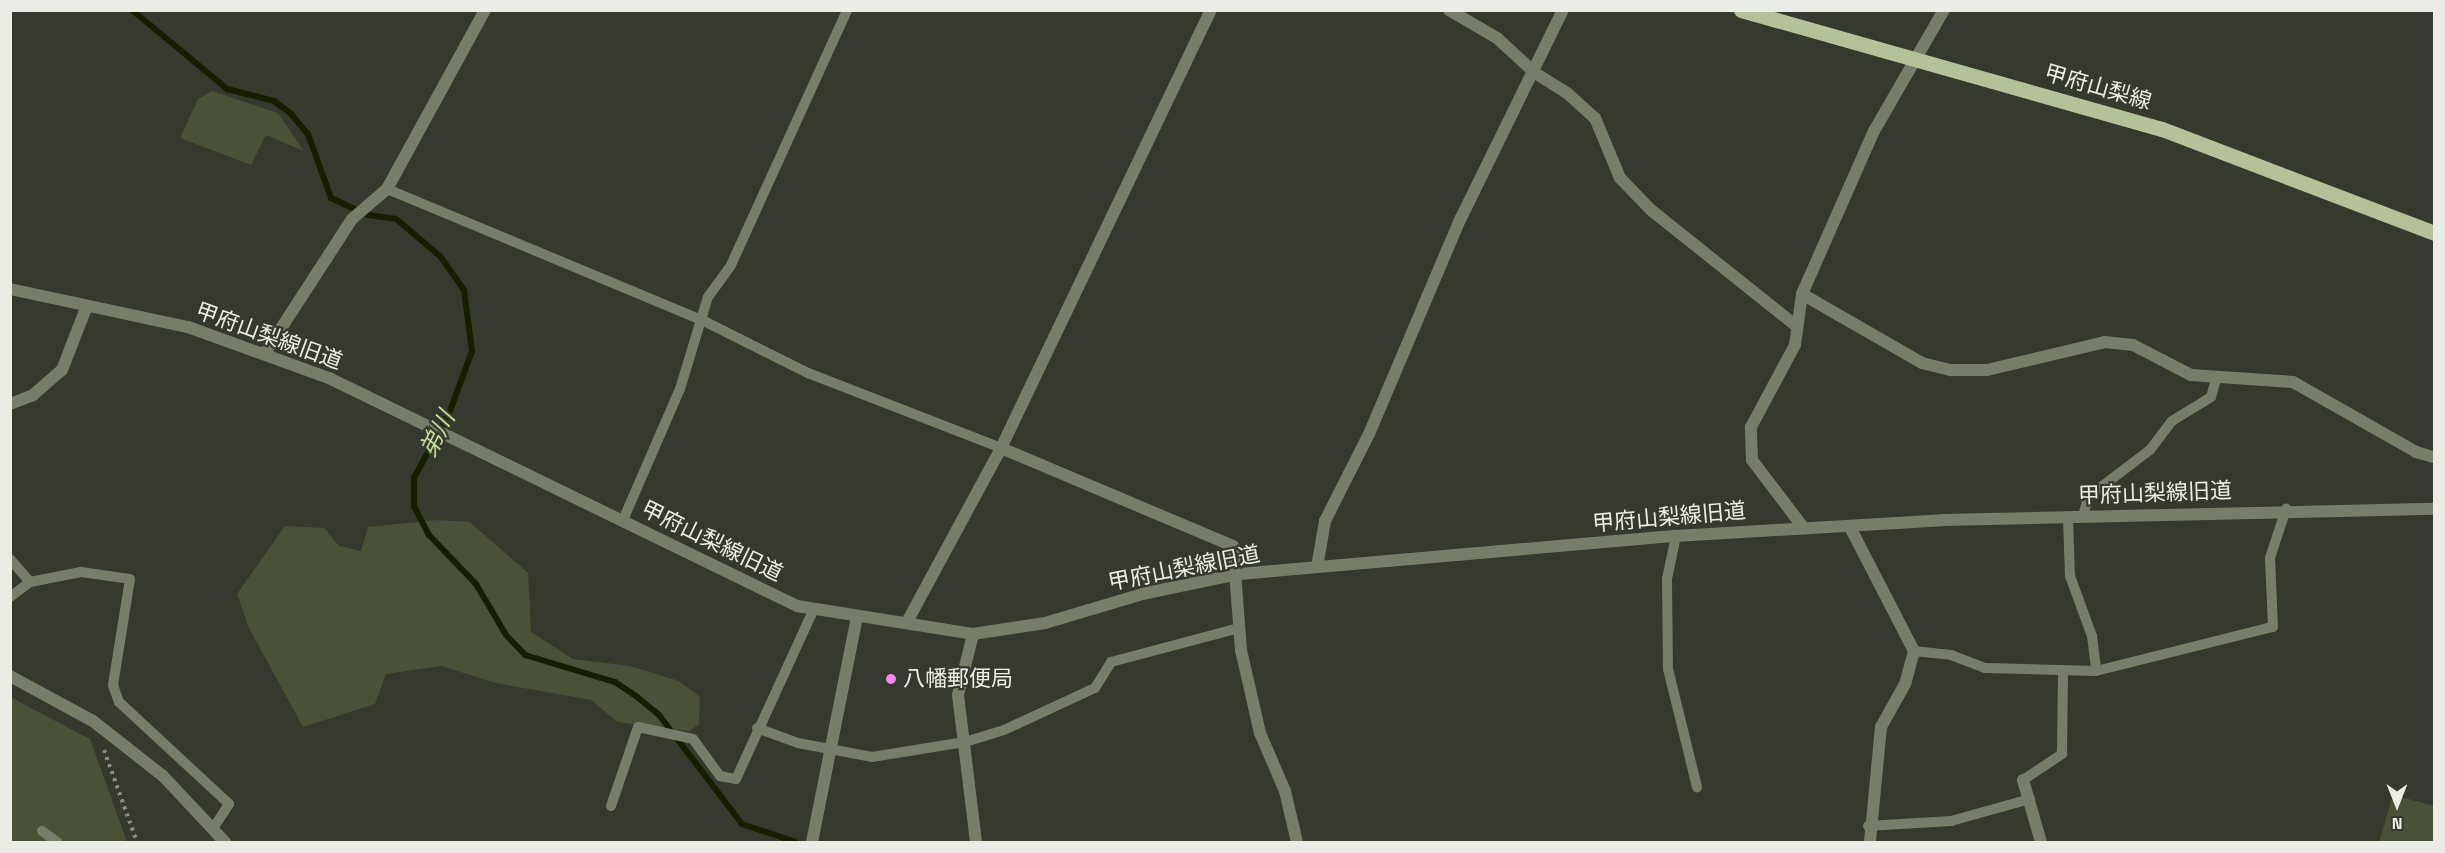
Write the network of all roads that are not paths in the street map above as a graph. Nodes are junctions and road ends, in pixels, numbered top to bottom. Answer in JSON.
{"nodes":[{"id":1,"x":485,"y":10,"type":"edge"},
{"id":2,"x":847,"y":10,"type":"edge"},
{"id":3,"x":1211,"y":10,"type":"edge"},
{"id":4,"x":1449,"y":10,"type":"edge"},
{"id":5,"x":1563,"y":10,"type":"edge"},
{"id":6,"x":1741,"y":10,"type":"edge"},
{"id":7,"x":1944,"y":10,"type":"edge"},
{"id":8,"x":1914,"y":58,"type":"junction"},
{"id":9,"x":1535,"y":73,"type":"junction"},
{"id":10,"x":387,"y":189,"type":"junction"},
{"id":11,"x":2434,"y":233,"type":"edge"},
{"id":12,"x":10,"y":289,"type":"edge"},
{"id":13,"x":1802,"y":294,"type":"junction"},
{"id":14,"x":86,"y":308,"type":"junction"},
{"id":15,"x":702,"y":320,"type":"junction"},
{"id":16,"x":1795,"y":325,"type":"junction"},
{"id":17,"x":265,"y":353,"type":"junction"},
{"id":18,"x":2216,"y":379,"type":"junction"},
{"id":19,"x":10,"y":404,"type":"edge"},
{"id":20,"x":1002,"y":448,"type":"junction"},
{"id":21,"x":2434,"y":457,"type":"edge"},
{"id":22,"x":2434,"y":509,"type":"edge"},
{"id":23,"x":2286,"y":510,"type":"junction"},
{"id":24,"x":2083,"y":516,"type":"junction"},
{"id":25,"x":2068,"y":517,"type":"junction"},
{"id":26,"x":623,"y":520,"type":"junction"},
{"id":27,"x":1803,"y":527,"type":"junction"},
{"id":28,"x":1851,"y":529,"type":"junction"},
{"id":29,"x":1676,"y":536,"type":"junction"},
{"id":30,"x":10,"y":559,"type":"edge"},
{"id":31,"x":1317,"y":567,"type":"junction"},
{"id":32,"x":1239,"y":574,"type":"junction"},
{"id":33,"x":30,"y":582,"type":"junction"},
{"id":34,"x":10,"y":597,"type":"edge"},
{"id":35,"x":814,"y":609,"type":"junction"},
{"id":36,"x":857,"y":617,"type":"junction"},
{"id":37,"x":907,"y":622,"type":"junction"},
{"id":38,"x":1239,"y":628,"type":"junction"},
{"id":39,"x":973,"y":634,"type":"junction"},
{"id":40,"x":1914,"y":651,"type":"junction"},
{"id":41,"x":2096,"y":671,"type":"junction"},
{"id":42,"x":2062,"y":674,"type":"junction"},
{"id":43,"x":10,"y":676,"type":"edge"},
{"id":44,"x":757,"y":728,"type":"junction"},
{"id":45,"x":964,"y":742,"type":"junction"},
{"id":46,"x":830,"y":750,"type":"junction"},
{"id":47,"x":2023,"y":780,"type":"joint"},
{"id":48,"x":1697,"y":788,"type":"dead end"},
{"id":49,"x":2030,"y":799,"type":"junction"},
{"id":50,"x":611,"y":806,"type":"dead end"},
{"id":51,"x":1868,"y":826,"type":"junction"},
{"id":52,"x":214,"y":827,"type":"junction"},
{"id":53,"x":42,"y":831,"type":"dead end"},
{"id":54,"x":813,"y":840,"type":"edge"},
{"id":55,"x":57,"y":843,"type":"edge"},
{"id":56,"x":225,"y":843,"type":"edge"},
{"id":57,"x":976,"y":843,"type":"edge"},
{"id":58,"x":1297,"y":843,"type":"edge"},
{"id":59,"x":1870,"y":843,"type":"edge"},
{"id":60,"x":2041,"y":843,"type":"edge"}],
"edges":[{"from":1,"to":10,"type":"street"},
{"from":2,"to":15,"type":"lane"},
{"from":3,"to":20,"type":"street"},
{"from":4,"to":9,"type":"street"},
{"from":5,"to":9,"type":"street"},
{"from":6,"to":8,"type":"main road","name":"甲府山梨線"},
{"from":7,"to":8,"type":"street"},
{"from":8,"to":11,"type":"main road","name":"甲府山梨線"},
{"from":8,"to":13,"type":"street"},
{"from":9,"to":16,"type":"street"},
{"from":9,"to":31,"type":"street"},
{"from":10,"to":15,"type":"lane"},
{"from":10,"to":17,"type":"street"},
{"from":12,"to":14,"type":"street","name":"甲府山梨線旧道"},
{"from":13,"to":16,"type":"street"},
{"from":13,"to":18,"type":"street"},
{"from":14,"to":17,"type":"street","name":"甲府山梨線旧道"},
{"from":14,"to":19,"type":"street"},
{"from":15,"to":20,"type":"lane"},
{"from":15,"to":26,"type":"lane"},
{"from":16,"to":27,"type":"street"},
{"from":17,"to":26,"type":"street","name":"甲府山梨線旧道"},
{"from":18,"to":21,"type":"street"},
{"from":18,"to":24,"type":"lane"},
{"from":20,"to":32,"type":"street"},
{"from":20,"to":37,"type":"street"},
{"from":22,"to":23,"type":"street","name":"甲府山梨線旧道"},
{"from":23,"to":24,"type":"street","name":"甲府山梨線旧道"},
{"from":23,"to":41,"type":"lane"},
{"from":24,"to":25,"type":"street","name":"甲府山梨線旧道"},
{"from":25,"to":28,"type":"street","name":"甲府山梨線旧道"},
{"from":25,"to":41,"type":"lane"},
{"from":26,"to":35,"type":"street","name":"甲府山梨線旧道"},
{"from":27,"to":28,"type":"street","name":"甲府山梨線旧道"},
{"from":27,"to":29,"type":"street","name":"甲府山梨線旧道"},
{"from":28,"to":40,"type":"street"},
{"from":29,"to":31,"type":"street","name":"甲府山梨線旧道"},
{"from":29,"to":48,"type":"lane"},
{"from":30,"to":33,"type":"lane"},
{"from":31,"to":32,"type":"street","name":"甲府山梨線旧道"},
{"from":32,"to":38,"type":"street"},
{"from":32,"to":39,"type":"street","name":"甲府山梨線旧道"},
{"from":33,"to":34,"type":"lane"},
{"from":33,"to":52,"type":"lane"},
{"from":35,"to":36,"type":"street","name":"甲府山梨線旧道"},
{"from":35,"to":44,"type":"lane"},
{"from":36,"to":37,"type":"street","name":"甲府山梨線旧道"},
{"from":36,"to":46,"type":"street"},
{"from":37,"to":39,"type":"street","name":"甲府山梨線旧道"},
{"from":38,"to":45,"type":"lane"},
{"from":38,"to":58,"type":"street"},
{"from":39,"to":45,"type":"street"},
{"from":40,"to":42,"type":"lane"},
{"from":40,"to":51,"type":"street"},
{"from":41,"to":42,"type":"lane"},
{"from":42,"to":47,"type":"lane"},
{"from":43,"to":52,"type":"street"},
{"from":44,"to":46,"type":"lane"},
{"from":44,"to":50,"type":"lane"},
{"from":45,"to":46,"type":"lane"},
{"from":45,"to":57,"type":"street"},
{"from":46,"to":54,"type":"street"},
{"from":47,"to":49,"type":"street"},
{"from":49,"to":51,"type":"lane"},
{"from":49,"to":60,"type":"street"},
{"from":51,"to":59,"type":"street"},
{"from":52,"to":56,"type":"street"},
{"from":53,"to":55,"type":"lane"}]}
